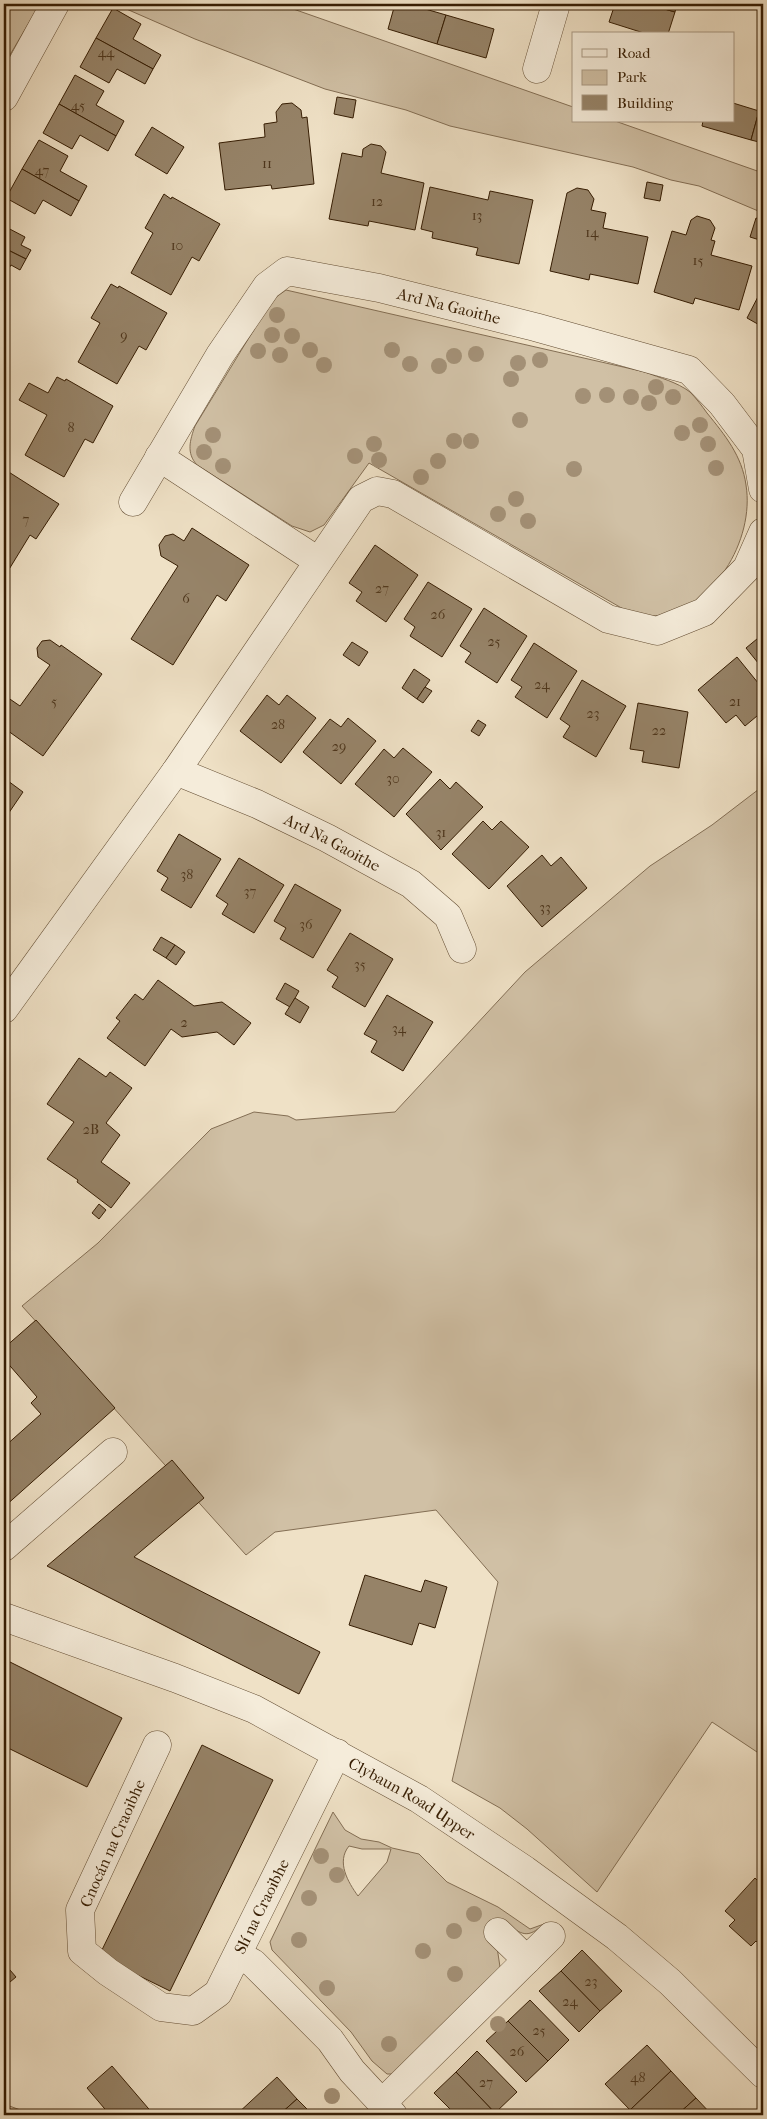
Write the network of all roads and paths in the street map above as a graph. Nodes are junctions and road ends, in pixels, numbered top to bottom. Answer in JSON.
{"nodes":[{"id":1,"x":56,"y":4,"type":"edge"},
{"id":2,"x":556,"y":4,"type":"edge"},
{"id":3,"x":537,"y":69,"type":"dead end"},
{"id":4,"x":4,"y":98,"type":"edge"},
{"id":5,"x":159,"y":457,"type":"junction"},
{"id":6,"x":763,"y":489,"type":"edge"},
{"id":7,"x":133,"y":502,"type":"dead end"},
{"id":8,"x":763,"y":532,"type":"edge"},
{"id":9,"x":318,"y":562,"type":"junction"},
{"id":10,"x":176,"y":771,"type":"junction"},
{"id":11,"x":462,"y":949,"type":"dead end"},
{"id":12,"x":4,"y":1009,"type":"edge"},
{"id":13,"x":112,"y":1452,"type":"dead end"},
{"id":14,"x":4,"y":1546,"type":"edge"},
{"id":15,"x":4,"y":1617,"type":"edge"},
{"id":16,"x":157,"y":1745,"type":"dead end"},
{"id":17,"x":337,"y":1753,"type":"junction"},
{"id":18,"x":498,"y":1932,"type":"dead end"},
{"id":19,"x":551,"y":1936,"type":"dead end"},
{"id":20,"x":238,"y":1954,"type":"junction"},
{"id":21,"x":527,"y":1960,"type":"junction"},
{"id":22,"x":763,"y":2074,"type":"edge"},
{"id":23,"x":388,"y":2109,"type":"edge"}],
"edges":[{"from":1,"to":4,"type":"street"},
{"from":2,"to":3,"type":"street"},
{"from":5,"to":6,"type":"street","name":"Ard Na Gaoithe"},
{"from":5,"to":7,"type":"street","name":"Ard Na Gaoithe"},
{"from":5,"to":9,"type":"street"},
{"from":8,"to":9,"type":"street"},
{"from":9,"to":10,"type":"street"},
{"from":10,"to":11,"type":"street","name":"Ard Na Gaoithe"},
{"from":10,"to":12,"type":"street"},
{"from":13,"to":14,"type":"street"},
{"from":15,"to":17,"type":"street","name":"Clybaun Road Upper"},
{"from":16,"to":20,"type":"street","name":"Cnocán na Craoibhe"},
{"from":17,"to":20,"type":"street","name":"Slí na Craoibhe"},
{"from":17,"to":22,"type":"street","name":"Clybaun Road Upper"},
{"from":18,"to":21,"type":"street"},
{"from":19,"to":21,"type":"street","name":"Slí na Craoibhe"},
{"from":20,"to":23,"type":"street","name":"Slí na Craoibhe"},
{"from":21,"to":23,"type":"street","name":"Slí na Craoibhe"}]}
